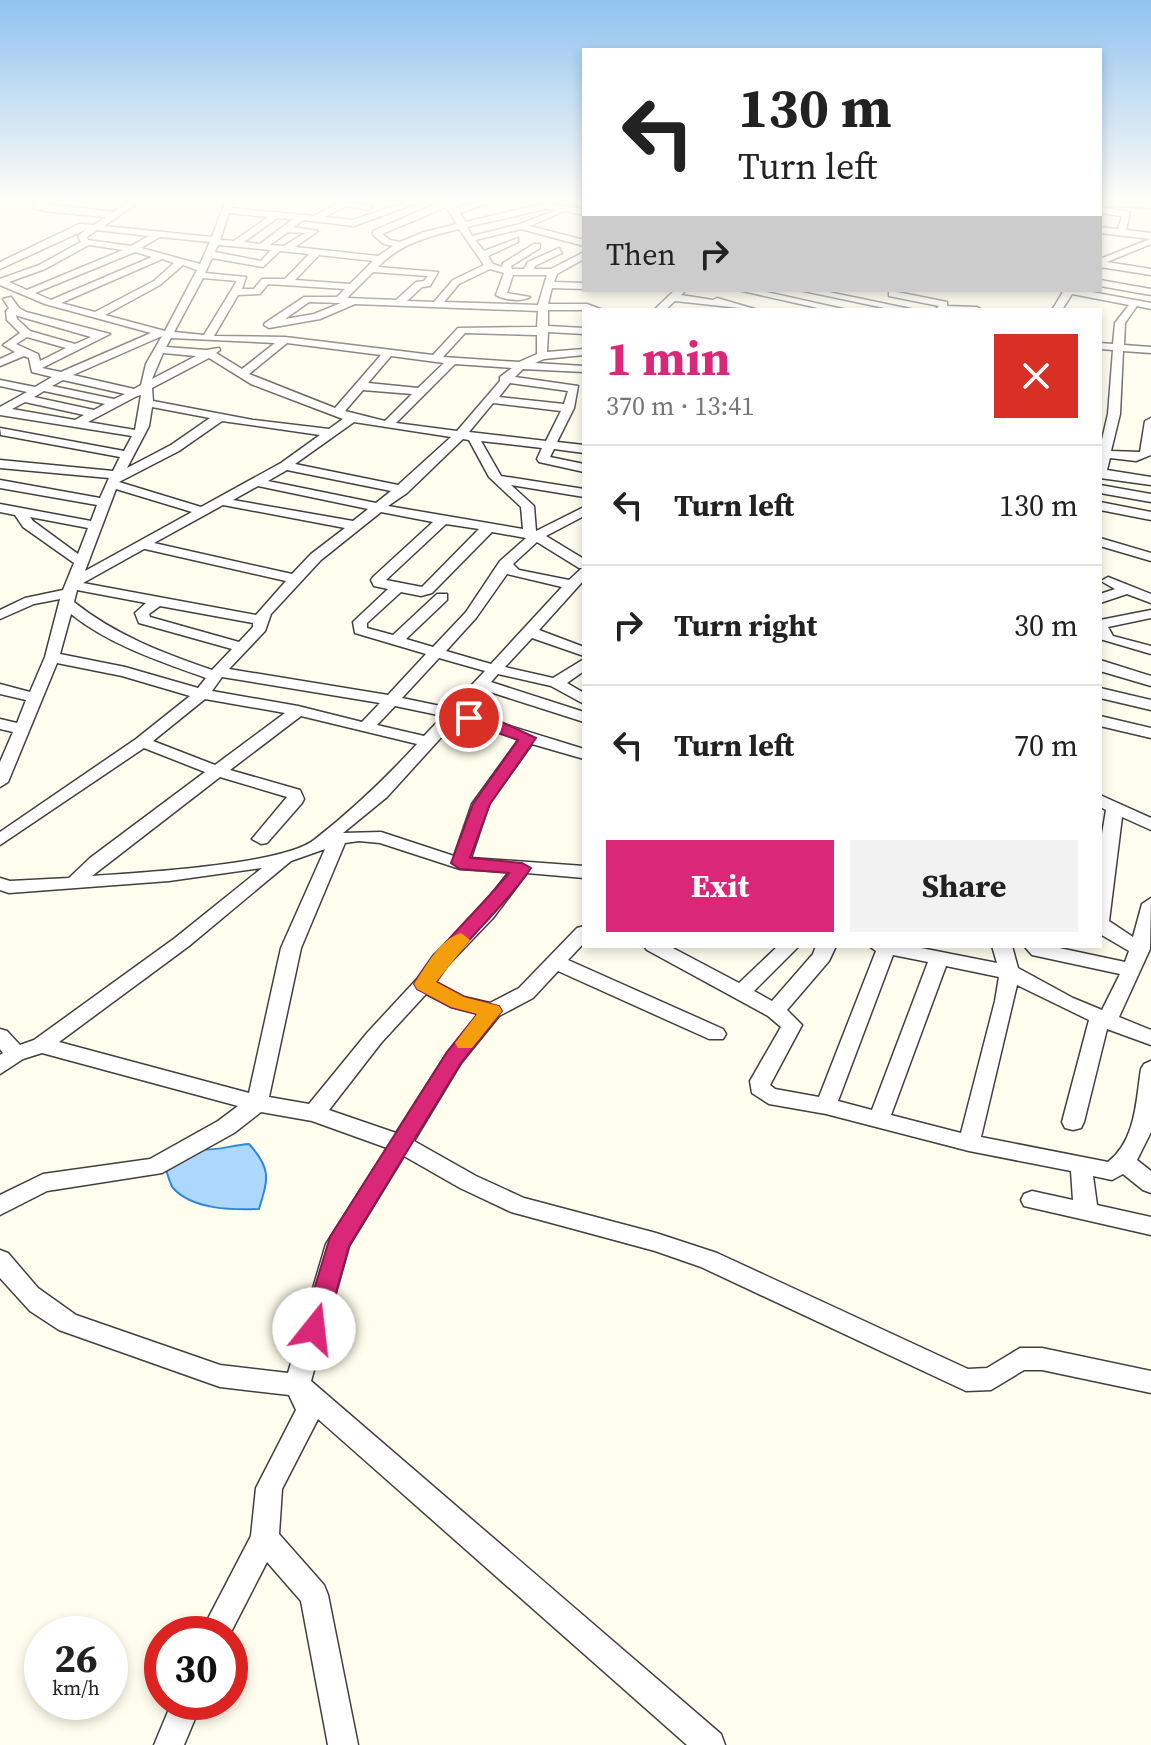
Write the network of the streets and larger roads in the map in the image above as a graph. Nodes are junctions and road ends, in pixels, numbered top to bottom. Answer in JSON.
{"nodes":[{"id":1,"x":3,"y":283,"type":"edge"},
{"id":2,"x":4,"y":283,"type":"edge"},
{"id":3,"x":51,"y":283,"type":"edge"},
{"id":4,"x":96,"y":283,"type":"edge"},
{"id":5,"x":136,"y":283,"type":"edge"},
{"id":6,"x":156,"y":283,"type":"edge"},
{"id":7,"x":193,"y":283,"type":"edge"},
{"id":8,"x":239,"y":283,"type":"edge"},
{"id":9,"x":263,"y":283,"type":"edge"},
{"id":10,"x":305,"y":283,"type":"edge"},
{"id":11,"x":355,"y":283,"type":"edge"},
{"id":12,"x":427,"y":283,"type":"edge"},
{"id":13,"x":455,"y":283,"type":"edge"},
{"id":14,"x":505,"y":283,"type":"edge"},
{"id":15,"x":1102,"y":283,"type":"edge"},
{"id":16,"x":547,"y":285,"type":"joint"},
{"id":17,"x":582,"y":286,"type":"edge"},
{"id":18,"x":351,"y":287,"type":"junction"},
{"id":19,"x":29,"y":292,"type":"junction"},
{"id":20,"x":235,"y":292,"type":"junction"},
{"id":21,"x":729,"y":292,"type":"edge"},
{"id":22,"x":753,"y":292,"type":"edge"},
{"id":23,"x":815,"y":292,"type":"edge"},
{"id":24,"x":877,"y":292,"type":"edge"},
{"id":25,"x":936,"y":292,"type":"edge"},
{"id":26,"x":1073,"y":292,"type":"edge"},
{"id":27,"x":1151,"y":292,"type":"edge"},
{"id":28,"x":673,"y":293,"type":"edge"},
{"id":29,"x":340,"y":300,"type":"junction"},
{"id":30,"x":354,"y":301,"type":"junction"},
{"id":31,"x":50,"y":302,"type":"junction"},
{"id":32,"x":544,"y":303,"type":"junction"},
{"id":33,"x":1135,"y":303,"type":"junction"},
{"id":34,"x":398,"y":304,"type":"junction"},
{"id":35,"x":711,"y":305,"type":"edge"},
{"id":36,"x":436,"y":306,"type":"junction"},
{"id":37,"x":1151,"y":306,"type":"edge"},
{"id":38,"x":940,"y":307,"type":"edge"},
{"id":39,"x":591,"y":308,"type":"edge"},
{"id":40,"x":736,"y":308,"type":"edge"},
{"id":41,"x":832,"y":308,"type":"edge"},
{"id":42,"x":899,"y":308,"type":"edge"},
{"id":43,"x":9,"y":312,"type":"edge"},
{"id":44,"x":81,"y":312,"type":"junction"},
{"id":45,"x":95,"y":316,"type":"junction"},
{"id":46,"x":43,"y":321,"type":"junction"},
{"id":47,"x":123,"y":324,"type":"junction"},
{"id":48,"x":269,"y":325,"type":"junction"},
{"id":49,"x":23,"y":331,"type":"junction"},
{"id":50,"x":582,"y":331,"type":"edge"},
{"id":51,"x":164,"y":334,"type":"junction"},
{"id":52,"x":541,"y":334,"type":"junction"},
{"id":53,"x":101,"y":336,"type":"junction"},
{"id":54,"x":207,"y":338,"type":"junction"},
{"id":55,"x":227,"y":340,"type":"junction"},
{"id":56,"x":255,"y":340,"type":"junction"},
{"id":57,"x":285,"y":340,"type":"junction"},
{"id":58,"x":582,"y":343,"type":"edge"},
{"id":59,"x":1102,"y":346,"type":"edge"},
{"id":60,"x":77,"y":348,"type":"junction"},
{"id":61,"x":1119,"y":348,"type":"junction"},
{"id":62,"x":159,"y":349,"type":"junction"},
{"id":63,"x":1151,"y":350,"type":"edge"},
{"id":64,"x":24,"y":352,"type":"junction"},
{"id":65,"x":389,"y":352,"type":"junction"},
{"id":66,"x":582,"y":352,"type":"edge"},
{"id":67,"x":210,"y":354,"type":"junction"},
{"id":68,"x":542,"y":356,"type":"junction"},
{"id":69,"x":435,"y":359,"type":"junction"},
{"id":70,"x":452,"y":361,"type":"junction"},
{"id":71,"x":0,"y":363,"type":"edge"},
{"id":72,"x":519,"y":366,"type":"junction"},
{"id":73,"x":35,"y":367,"type":"junction"},
{"id":74,"x":582,"y":370,"type":"edge"},
{"id":75,"x":241,"y":374,"type":"junction"},
{"id":76,"x":60,"y":377,"type":"junction"},
{"id":77,"x":504,"y":379,"type":"junction"},
{"id":78,"x":0,"y":383,"type":"edge"},
{"id":79,"x":361,"y":386,"type":"junction"},
{"id":80,"x":37,"y":389,"type":"junction"},
{"id":81,"x":142,"y":390,"type":"junction"},
{"id":82,"x":422,"y":392,"type":"junction"},
{"id":83,"x":577,"y":393,"type":"edge"},
{"id":84,"x":488,"y":399,"type":"junction"},
{"id":85,"x":0,"y":400,"type":"edge"},
{"id":86,"x":19,"y":400,"type":"junction"},
{"id":87,"x":116,"y":403,"type":"junction"},
{"id":88,"x":147,"y":403,"type":"junction"},
{"id":89,"x":318,"y":405,"type":"junction"},
{"id":90,"x":568,"y":408,"type":"junction"},
{"id":91,"x":0,"y":412,"type":"edge"},
{"id":92,"x":337,"y":413,"type":"junction"},
{"id":93,"x":96,"y":414,"type":"junction"},
{"id":94,"x":220,"y":417,"type":"junction"},
{"id":95,"x":352,"y":418,"type":"junction"},
{"id":96,"x":1151,"y":421,"type":"edge"},
{"id":97,"x":76,"y":424,"type":"junction"},
{"id":98,"x":387,"y":425,"type":"junction"},
{"id":99,"x":288,"y":427,"type":"junction"},
{"id":100,"x":331,"y":433,"type":"junction"},
{"id":101,"x":139,"y":434,"type":"junction"},
{"id":102,"x":467,"y":435,"type":"junction"},
{"id":103,"x":9,"y":441,"type":"edge"},
{"id":104,"x":550,"y":444,"type":"junction"},
{"id":105,"x":580,"y":448,"type":"edge"},
{"id":106,"x":1102,"y":453,"type":"edge"},
{"id":107,"x":127,"y":455,"type":"junction"},
{"id":108,"x":0,"y":464,"type":"edge"},
{"id":109,"x":38,"y":466,"type":"junction"},
{"id":110,"x":285,"y":466,"type":"junction"},
{"id":111,"x":582,"y":468,"type":"edge"},
{"id":112,"x":1102,"y":473,"type":"edge"},
{"id":113,"x":114,"y":479,"type":"junction"},
{"id":114,"x":496,"y":479,"type":"junction"},
{"id":115,"x":1151,"y":481,"type":"edge"},
{"id":116,"x":257,"y":482,"type":"junction"},
{"id":117,"x":0,"y":484,"type":"edge"},
{"id":118,"x":17,"y":485,"type":"junction"},
{"id":119,"x":1102,"y":489,"type":"edge"},
{"id":120,"x":403,"y":490,"type":"junction"},
{"id":121,"x":582,"y":493,"type":"edge"},
{"id":122,"x":1151,"y":498,"type":"edge"},
{"id":123,"x":222,"y":501,"type":"junction"},
{"id":124,"x":105,"y":503,"type":"junction"},
{"id":125,"x":0,"y":505,"type":"edge"},
{"id":126,"x":1102,"y":506,"type":"edge"},
{"id":127,"x":377,"y":508,"type":"junction"},
{"id":128,"x":19,"y":511,"type":"junction"},
{"id":129,"x":202,"y":511,"type":"junction"},
{"id":130,"x":582,"y":512,"type":"edge"},
{"id":131,"x":1151,"y":516,"type":"edge"},
{"id":132,"x":442,"y":520,"type":"junction"},
{"id":133,"x":354,"y":525,"type":"junction"},
{"id":134,"x":97,"y":526,"type":"junction"},
{"id":135,"x":489,"y":527,"type":"junction"},
{"id":136,"x":532,"y":535,"type":"junction"},
{"id":137,"x":1102,"y":543,"type":"edge"},
{"id":138,"x":145,"y":545,"type":"junction"},
{"id":139,"x":1151,"y":557,"type":"edge"},
{"id":140,"x":82,"y":563,"type":"junction"},
{"id":141,"x":582,"y":564,"type":"edge"},
{"id":142,"x":505,"y":568,"type":"junction"},
{"id":143,"x":578,"y":578,"type":"edge"},
{"id":144,"x":294,"y":579,"type":"junction"},
{"id":145,"x":1108,"y":581,"type":"dead end"},
{"id":146,"x":397,"y":588,"type":"junction"},
{"id":147,"x":1127,"y":589,"type":"junction"},
{"id":148,"x":71,"y":591,"type":"junction"},
{"id":149,"x":442,"y":597,"type":"dead end"},
{"id":150,"x":1102,"y":598,"type":"edge"},
{"id":151,"x":1151,"y":599,"type":"edge"},
{"id":152,"x":158,"y":600,"type":"junction"},
{"id":153,"x":4,"y":611,"type":"edge"},
{"id":154,"x":1147,"y":618,"type":"edge"},
{"id":155,"x":260,"y":620,"type":"junction"},
{"id":156,"x":1102,"y":624,"type":"edge"},
{"id":157,"x":1102,"y":628,"type":"edge"},
{"id":158,"x":530,"y":632,"type":"junction"},
{"id":159,"x":398,"y":641,"type":"junction"},
{"id":160,"x":241,"y":647,"type":"junction"},
{"id":161,"x":1151,"y":650,"type":"edge"},
{"id":162,"x":582,"y":651,"type":"edge"},
{"id":163,"x":436,"y":653,"type":"junction"},
{"id":164,"x":52,"y":657,"type":"junction"},
{"id":165,"x":582,"y":665,"type":"edge"},
{"id":166,"x":1102,"y":666,"type":"edge"},
{"id":167,"x":496,"y":668,"type":"junction"},
{"id":168,"x":216,"y":674,"type":"junction"},
{"id":169,"x":1151,"y":681,"type":"edge"},
{"id":170,"x":556,"y":683,"type":"junction"},
{"id":171,"x":481,"y":684,"type":"junction"},
{"id":172,"x":0,"y":689,"type":"edge"},
{"id":173,"x":1102,"y":693,"type":"edge"},
{"id":174,"x":202,"y":694,"type":"junction"},
{"id":175,"x":36,"y":698,"type":"junction"},
{"id":176,"x":582,"y":698,"type":"edge"},
{"id":177,"x":389,"y":701,"type":"junction"},
{"id":178,"x":1151,"y":705,"type":"edge"},
{"id":179,"x":298,"y":711,"type":"junction"},
{"id":180,"x":452,"y":714,"type":"junction"},
{"id":181,"x":582,"y":716,"type":"edge"},
{"id":182,"x":1102,"y":721,"type":"edge"},
{"id":183,"x":0,"y":724,"type":"edge"},
{"id":184,"x":366,"y":727,"type":"junction"},
{"id":185,"x":22,"y":729,"type":"junction"},
{"id":186,"x":1151,"y":733,"type":"edge"},
{"id":187,"x":528,"y":738,"type":"junction"},
{"id":188,"x":142,"y":742,"type":"junction"},
{"id":189,"x":427,"y":742,"type":"junction"},
{"id":190,"x":582,"y":753,"type":"edge"},
{"id":191,"x":219,"y":772,"type":"junction"},
{"id":192,"x":0,"y":782,"type":"edge"},
{"id":193,"x":1108,"y":804,"type":"edge"},
{"id":194,"x":1151,"y":825,"type":"edge"},
{"id":195,"x":261,"y":839,"type":"dead end"},
{"id":196,"x":338,"y":839,"type":"junction"},
{"id":197,"x":0,"y":840,"type":"edge"},
{"id":198,"x":310,"y":851,"type":"junction"},
{"id":199,"x":287,"y":858,"type":"junction"},
{"id":200,"x":460,"y":863,"type":"junction"},
{"id":201,"x":522,"y":868,"type":"junction"},
{"id":202,"x":582,"y":872,"type":"edge"},
{"id":203,"x":74,"y":883,"type":"junction"},
{"id":204,"x":3,"y":888,"type":"edge"},
{"id":205,"x":1102,"y":901,"type":"edge"},
{"id":206,"x":1151,"y":904,"type":"edge"},
{"id":207,"x":1102,"y":924,"type":"edge"},
{"id":208,"x":1148,"y":926,"type":"edge"},
{"id":209,"x":582,"y":934,"type":"edge"},
{"id":210,"x":663,"y":948,"type":"edge"},
{"id":211,"x":787,"y":948,"type":"edge"},
{"id":212,"x":825,"y":948,"type":"edge"},
{"id":213,"x":883,"y":948,"type":"edge"},
{"id":214,"x":1003,"y":948,"type":"edge"},
{"id":215,"x":1036,"y":948,"type":"edge"},
{"id":216,"x":912,"y":949,"type":"edge"},
{"id":217,"x":940,"y":957,"type":"junction"},
{"id":218,"x":1140,"y":959,"type":"edge"},
{"id":219,"x":557,"y":963,"type":"junction"},
{"id":220,"x":1009,"y":972,"type":"junction"},
{"id":221,"x":424,"y":984,"type":"junction"},
{"id":222,"x":740,"y":994,"type":"junction"},
{"id":223,"x":492,"y":1011,"type":"junction"},
{"id":224,"x":775,"y":1011,"type":"junction"},
{"id":225,"x":1104,"y":1020,"type":"junction"},
{"id":226,"x":716,"y":1034,"type":"dead end"},
{"id":227,"x":0,"y":1036,"type":"edge"},
{"id":228,"x":1151,"y":1038,"type":"edge"},
{"id":229,"x":41,"y":1045,"type":"junction"},
{"id":230,"x":8,"y":1060,"type":"edge"},
{"id":231,"x":1151,"y":1069,"type":"edge"},
{"id":232,"x":257,"y":1103,"type":"junction"},
{"id":233,"x":826,"y":1106,"type":"junction"},
{"id":234,"x":314,"y":1113,"type":"junction"},
{"id":235,"x":878,"y":1121,"type":"junction"},
{"id":236,"x":1073,"y":1122,"type":"dead end"},
{"id":237,"x":969,"y":1143,"type":"junction"},
{"id":238,"x":401,"y":1144,"type":"junction"},
{"id":239,"x":1125,"y":1163,"type":"junction"},
{"id":240,"x":1081,"y":1165,"type":"junction"},
{"id":241,"x":1151,"y":1184,"type":"edge"},
{"id":242,"x":1032,"y":1200,"type":"dead end"},
{"id":243,"x":0,"y":1206,"type":"edge"},
{"id":244,"x":1086,"y":1211,"type":"junction"},
{"id":245,"x":1151,"y":1226,"type":"edge"},
{"id":246,"x":0,"y":1260,"type":"edge"},
{"id":247,"x":1151,"y":1382,"type":"edge"},
{"id":248,"x":297,"y":1385,"type":"junction"},
{"id":249,"x":265,"y":1538,"type":"junction"},
{"id":250,"x":224,"y":1616,"type":"edge"},
{"id":251,"x":179,"y":1720,"type":"edge"},
{"id":252,"x":169,"y":1745,"type":"edge"},
{"id":253,"x":343,"y":1745,"type":"edge"},
{"id":254,"x":710,"y":1745,"type":"edge"}],
"edges":[{"from":1,"to":43,"type":"street"},
{"from":2,"to":19,"type":"street"},
{"from":3,"to":19,"type":"street"},
{"from":4,"to":31,"type":"street"},
{"from":5,"to":44,"type":"street"},
{"from":6,"to":45,"type":"street"},
{"from":7,"to":51,"type":"street"},
{"from":8,"to":20,"type":"street"},
{"from":9,"to":20,"type":"street"},
{"from":10,"to":18,"type":"street"},
{"from":11,"to":18,"type":"street"},
{"from":12,"to":34,"type":"street"},
{"from":13,"to":36,"type":"street"},
{"from":14,"to":32,"type":"street"},
{"from":15,"to":27,"type":"street"},
{"from":16,"to":17,"type":"street"},
{"from":16,"to":32,"type":"street"},
{"from":18,"to":29,"type":"street"},
{"from":19,"to":31,"type":"street"},
{"from":20,"to":54,"type":"street"},
{"from":21,"to":35,"type":"street"},
{"from":22,"to":41,"type":"street"},
{"from":23,"to":42,"type":"street"},
{"from":24,"to":38,"type":"street"},
{"from":25,"to":38,"type":"street"},
{"from":26,"to":33,"type":"street"},
{"from":28,"to":35,"type":"street"},
{"from":29,"to":30,"type":"street"},
{"from":29,"to":48,"type":"street"},
{"from":30,"to":34,"type":"street"},
{"from":30,"to":48,"type":"street"},
{"from":31,"to":43,"type":"street"},
{"from":31,"to":44,"type":"street"},
{"from":32,"to":36,"type":"street"},
{"from":32,"to":39,"type":"street"},
{"from":32,"to":52,"type":"street"},
{"from":33,"to":37,"type":"street"},
{"from":33,"to":61,"type":"street"},
{"from":34,"to":36,"type":"street"},
{"from":35,"to":40,"type":"street"},
{"from":43,"to":46,"type":"street"},
{"from":43,"to":49,"type":"street"},
{"from":44,"to":45,"type":"street"},
{"from":45,"to":47,"type":"street"},
{"from":46,"to":49,"type":"street"},
{"from":46,"to":53,"type":"street"},
{"from":47,"to":51,"type":"street"},
{"from":47,"to":53,"type":"street"},
{"from":48,"to":56,"type":"street"},
{"from":49,"to":60,"type":"street"},
{"from":49,"to":64,"type":"street"},
{"from":50,"to":52,"type":"street"},
{"from":51,"to":54,"type":"street"},
{"from":51,"to":62,"type":"street"},
{"from":51,"to":76,"type":"street"},
{"from":52,"to":58,"type":"street"},
{"from":52,"to":68,"type":"street"},
{"from":52,"to":69,"type":"street"},
{"from":53,"to":60,"type":"street"},
{"from":54,"to":55,"type":"street"},
{"from":55,"to":56,"type":"street"},
{"from":55,"to":67,"type":"street"},
{"from":56,"to":57,"type":"street"},
{"from":57,"to":65,"type":"street"},
{"from":57,"to":75,"type":"street"},
{"from":59,"to":61,"type":"street"},
{"from":60,"to":73,"type":"street"},
{"from":61,"to":63,"type":"street"},
{"from":61,"to":106,"type":"street"},
{"from":62,"to":67,"type":"street"},
{"from":62,"to":81,"type":"street"},
{"from":64,"to":71,"type":"street"},
{"from":64,"to":73,"type":"street"},
{"from":65,"to":69,"type":"street"},
{"from":65,"to":79,"type":"street"},
{"from":66,"to":68,"type":"street"},
{"from":67,"to":75,"type":"street"},
{"from":67,"to":81,"type":"street"},
{"from":68,"to":72,"type":"street"},
{"from":69,"to":70,"type":"street"},
{"from":70,"to":72,"type":"street"},
{"from":70,"to":82,"type":"street"},
{"from":72,"to":74,"type":"street"},
{"from":72,"to":77,"type":"street"},
{"from":73,"to":76,"type":"street"},
{"from":75,"to":89,"type":"street"},
{"from":76,"to":80,"type":"street"},
{"from":76,"to":81,"type":"street"},
{"from":77,"to":83,"type":"street"},
{"from":77,"to":84,"type":"street"},
{"from":78,"to":80,"type":"street"},
{"from":79,"to":82,"type":"street"},
{"from":79,"to":92,"type":"street"},
{"from":80,"to":86,"type":"street"},
{"from":80,"to":87,"type":"street"},
{"from":81,"to":87,"type":"street"},
{"from":81,"to":88,"type":"street"},
{"from":82,"to":98,"type":"street"},
{"from":83,"to":90,"type":"street"},
{"from":84,"to":90,"type":"street"},
{"from":84,"to":102,"type":"street"},
{"from":85,"to":86,"type":"street"},
{"from":86,"to":91,"type":"street"},
{"from":86,"to":93,"type":"street"},
{"from":87,"to":93,"type":"street"},
{"from":88,"to":94,"type":"street"},
{"from":88,"to":101,"type":"street"},
{"from":89,"to":92,"type":"street"},
{"from":89,"to":99,"type":"street"},
{"from":90,"to":104,"type":"street"},
{"from":91,"to":97,"type":"street"},
{"from":92,"to":95,"type":"street"},
{"from":93,"to":97,"type":"street"},
{"from":94,"to":99,"type":"street"},
{"from":94,"to":113,"type":"street"},
{"from":95,"to":98,"type":"street"},
{"from":95,"to":100,"type":"street"},
{"from":96,"to":106,"type":"street"},
{"from":97,"to":101,"type":"street"},
{"from":98,"to":102,"type":"street"},
{"from":99,"to":100,"type":"street"},
{"from":100,"to":110,"type":"street"},
{"from":101,"to":107,"type":"street"},
{"from":102,"to":104,"type":"street"},
{"from":102,"to":114,"type":"street"},
{"from":102,"to":120,"type":"street"},
{"from":103,"to":107,"type":"street"},
{"from":103,"to":109,"type":"street"},
{"from":104,"to":105,"type":"street"},
{"from":104,"to":111,"type":"street"},
{"from":107,"to":113,"type":"street"},
{"from":108,"to":109,"type":"street"},
{"from":109,"to":113,"type":"street"},
{"from":109,"to":118,"type":"street"},
{"from":110,"to":116,"type":"street"},
{"from":110,"to":120,"type":"street"},
{"from":112,"to":115,"type":"street"},
{"from":113,"to":124,"type":"street"},
{"from":113,"to":129,"type":"street"},
{"from":114,"to":121,"type":"street"},
{"from":114,"to":136,"type":"street"},
{"from":116,"to":123,"type":"street"},
{"from":116,"to":127,"type":"street"},
{"from":117,"to":118,"type":"street"},
{"from":118,"to":124,"type":"street"},
{"from":118,"to":125,"type":"street"},
{"from":119,"to":122,"type":"street"},
{"from":120,"to":127,"type":"street"},
{"from":123,"to":129,"type":"street"},
{"from":123,"to":133,"type":"street"},
{"from":124,"to":134,"type":"street"},
{"from":125,"to":128,"type":"street"},
{"from":126,"to":131,"type":"street"},
{"from":127,"to":132,"type":"street"},
{"from":127,"to":133,"type":"street"},
{"from":128,"to":134,"type":"street"},
{"from":128,"to":140,"type":"street"},
{"from":129,"to":138,"type":"street"},
{"from":130,"to":136,"type":"street"},
{"from":132,"to":135,"type":"street"},
{"from":132,"to":146,"type":"street"},
{"from":133,"to":144,"type":"street"},
{"from":134,"to":140,"type":"street"},
{"from":135,"to":136,"type":"street"},
{"from":135,"to":146,"type":"street"},
{"from":136,"to":141,"type":"street"},
{"from":136,"to":142,"type":"street"},
{"from":137,"to":139,"type":"street"},
{"from":138,"to":144,"type":"street"},
{"from":138,"to":148,"type":"street"},
{"from":140,"to":148,"type":"street"},
{"from":142,"to":143,"type":"street"},
{"from":142,"to":163,"type":"street"},
{"from":143,"to":158,"type":"street"},
{"from":144,"to":155,"type":"street"},
{"from":145,"to":147,"type":"street"},
{"from":146,"to":159,"type":"street"},
{"from":147,"to":150,"type":"street"},
{"from":147,"to":151,"type":"street"},
{"from":148,"to":152,"type":"street"},
{"from":148,"to":153,"type":"street"},
{"from":148,"to":164,"type":"street"},
{"from":148,"to":168,"type":"street"},
{"from":149,"to":159,"type":"street"},
{"from":152,"to":155,"type":"street"},
{"from":152,"to":160,"type":"street"},
{"from":154,"to":156,"type":"street"},
{"from":155,"to":160,"type":"street"},
{"from":157,"to":161,"type":"street"},
{"from":158,"to":162,"type":"street"},
{"from":158,"to":167,"type":"street"},
{"from":159,"to":163,"type":"street"},
{"from":160,"to":168,"type":"street"},
{"from":163,"to":167,"type":"street"},
{"from":163,"to":177,"type":"street"},
{"from":164,"to":174,"type":"street"},
{"from":164,"to":175,"type":"street"},
{"from":165,"to":170,"type":"street"},
{"from":166,"to":169,"type":"street"},
{"from":167,"to":170,"type":"street"},
{"from":167,"to":171,"type":"street"},
{"from":168,"to":174,"type":"street"},
{"from":168,"to":177,"type":"street"},
{"from":170,"to":176,"type":"street"},
{"from":171,"to":180,"type":"street"},
{"from":171,"to":181,"type":"street"},
{"from":172,"to":175,"type":"street"},
{"from":173,"to":178,"type":"street"},
{"from":174,"to":179,"type":"street"},
{"from":174,"to":188,"type":"street"},
{"from":175,"to":185,"type":"street"},
{"from":177,"to":180,"type":"street"},
{"from":177,"to":184,"type":"street"},
{"from":179,"to":184,"type":"street"},
{"from":179,"to":191,"type":"street"},
{"from":180,"to":187,"type":"street"},
{"from":180,"to":189,"type":"street"},
{"from":182,"to":186,"type":"street"},
{"from":183,"to":185,"type":"street"},
{"from":184,"to":189,"type":"street"},
{"from":185,"to":192,"type":"street"},
{"from":187,"to":190,"type":"street"},
{"from":187,"to":200,"type":"street"},
{"from":188,"to":191,"type":"street"},
{"from":188,"to":197,"type":"street"},
{"from":189,"to":198,"type":"street"},
{"from":191,"to":195,"type":"street"},
{"from":191,"to":203,"type":"street"},
{"from":193,"to":194,"type":"street"},
{"from":193,"to":205,"type":"street"},
{"from":196,"to":198,"type":"street"},
{"from":196,"to":200,"type":"street"},
{"from":196,"to":232,"type":"street"},
{"from":198,"to":199,"type":"street"},
{"from":199,"to":203,"type":"street"},
{"from":199,"to":229,"type":"street"},
{"from":200,"to":201,"type":"street"},
{"from":201,"to":202,"type":"street"},
{"from":201,"to":221,"type":"street"},
{"from":203,"to":204,"type":"street"},
{"from":206,"to":208,"type":"street"},
{"from":207,"to":218,"type":"street"},
{"from":208,"to":218,"type":"street"},
{"from":209,"to":219,"type":"street"},
{"from":210,"to":222,"type":"street"},
{"from":211,"to":222,"type":"street"},
{"from":212,"to":224,"type":"street"},
{"from":213,"to":233,"type":"street"},
{"from":214,"to":220,"type":"street"},
{"from":215,"to":218,"type":"street"},
{"from":216,"to":217,"type":"street"},
{"from":217,"to":220,"type":"street"},
{"from":217,"to":235,"type":"street"},
{"from":218,"to":225,"type":"street"},
{"from":219,"to":223,"type":"street"},
{"from":219,"to":226,"type":"street"},
{"from":220,"to":225,"type":"street"},
{"from":220,"to":237,"type":"street"},
{"from":221,"to":223,"type":"street"},
{"from":221,"to":234,"type":"street"},
{"from":222,"to":224,"type":"street"},
{"from":223,"to":238,"type":"street"},
{"from":224,"to":233,"type":"street"},
{"from":225,"to":228,"type":"street"},
{"from":225,"to":236,"type":"street"},
{"from":227,"to":230,"type":"street"},
{"from":229,"to":230,"type":"street"},
{"from":229,"to":232,"type":"street"},
{"from":231,"to":239,"type":"street"},
{"from":232,"to":234,"type":"street"},
{"from":232,"to":243,"type":"street"},
{"from":233,"to":235,"type":"street"},
{"from":234,"to":238,"type":"street"},
{"from":235,"to":237,"type":"street"},
{"from":237,"to":240,"type":"street"},
{"from":238,"to":247,"type":"street"},
{"from":238,"to":248,"type":"street"},
{"from":239,"to":240,"type":"street"},
{"from":239,"to":241,"type":"street"},
{"from":240,"to":244,"type":"street"},
{"from":242,"to":244,"type":"street"},
{"from":244,"to":245,"type":"street"},
{"from":246,"to":248,"type":"street"},
{"from":248,"to":249,"type":"street"},
{"from":248,"to":254,"type":"street"},
{"from":249,"to":250,"type":"street"},
{"from":249,"to":253,"type":"street"},
{"from":251,"to":252,"type":"street"}]}
